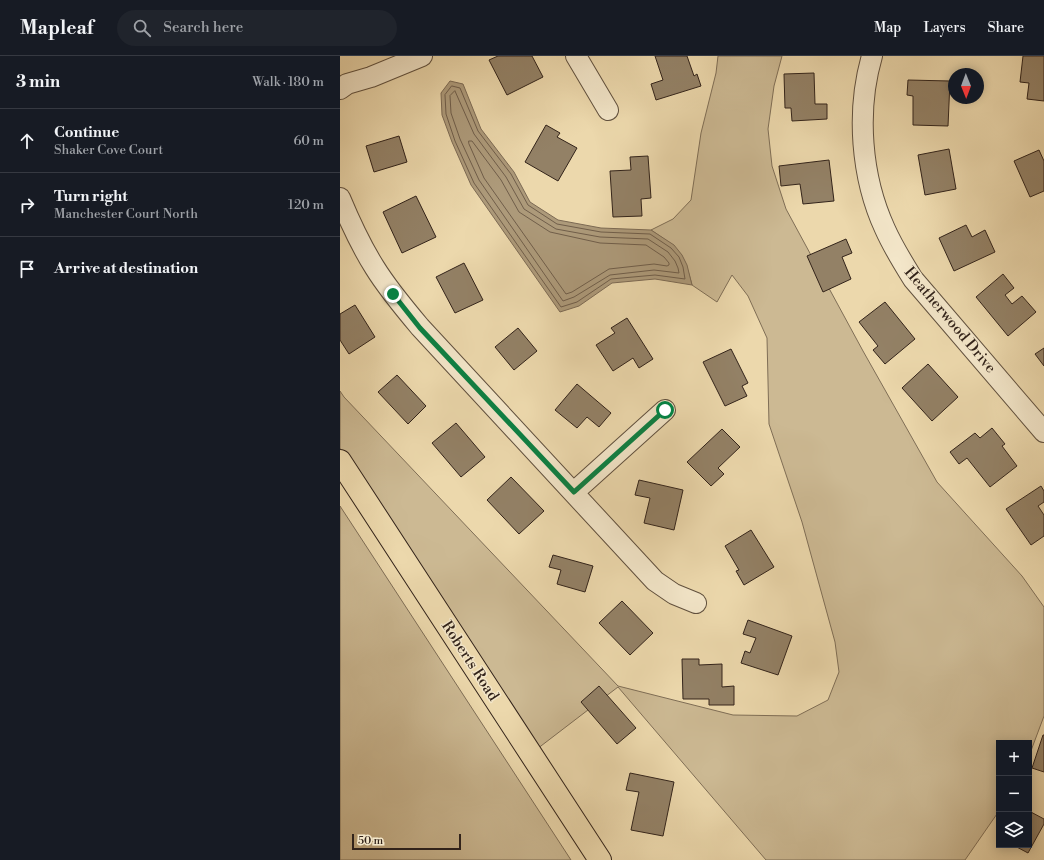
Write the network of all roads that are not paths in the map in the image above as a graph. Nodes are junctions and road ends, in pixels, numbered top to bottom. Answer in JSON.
{"nodes":[{"id":1,"x":422,"y":56,"type":"edge"},
{"id":2,"x":576,"y":56,"type":"edge"},
{"id":3,"x":872,"y":56,"type":"edge"},
{"id":4,"x":342,"y":86,"type":"edge"},
{"id":5,"x":608,"y":110,"type":"dead end"},
{"id":6,"x":340,"y":198,"type":"edge"},
{"id":7,"x":665,"y":410,"type":"dead end"},
{"id":8,"x":1044,"y":432,"type":"edge"},
{"id":9,"x":340,"y":461,"type":"edge"},
{"id":10,"x":574,"y":492,"type":"junction"},
{"id":11,"x":696,"y":603,"type":"dead end"},
{"id":12,"x":600,"y":860,"type":"edge"}],
"edges":[{"from":1,"to":4,"type":"street"},
{"from":2,"to":5,"type":"street"},
{"from":3,"to":8,"type":"street","name":"Heatherwood Drive"},
{"from":6,"to":10,"type":"street"},
{"from":7,"to":10,"type":"street"},
{"from":9,"to":12,"type":"main road","name":"Roberts Road"},
{"from":10,"to":11,"type":"street"}]}
